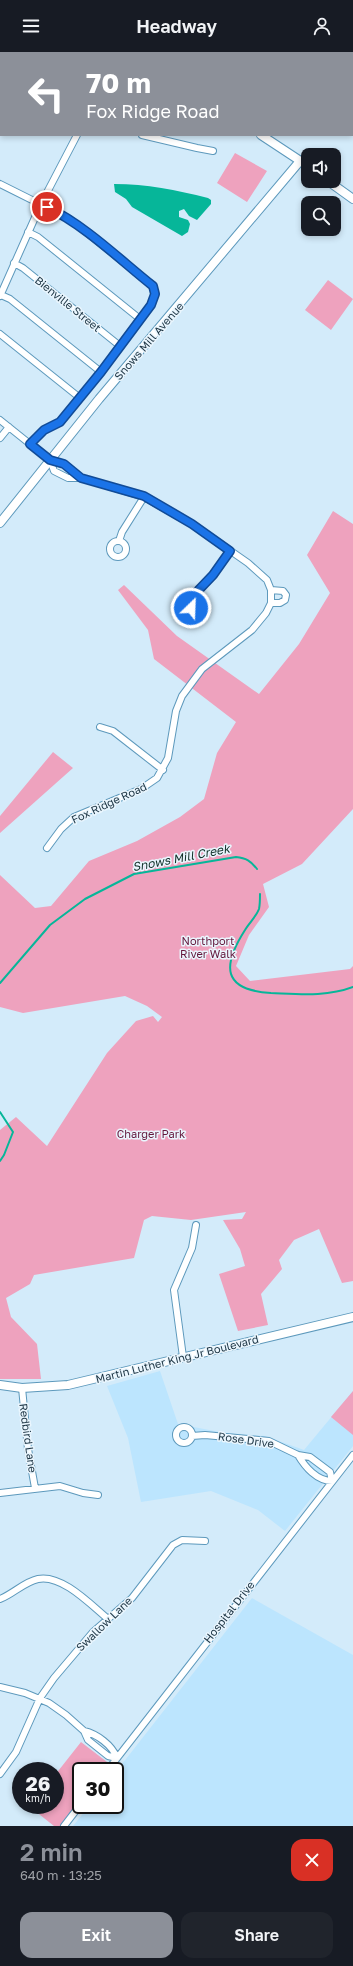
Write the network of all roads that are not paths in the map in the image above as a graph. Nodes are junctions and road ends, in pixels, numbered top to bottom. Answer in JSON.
{"nodes":[{"id":1,"x":294,"y":52,"type":"edge"},
{"id":2,"x":300,"y":52,"type":"edge"},
{"id":3,"x":77,"y":136,"type":"edge"},
{"id":4,"x":146,"y":136,"type":"edge"},
{"id":5,"x":262,"y":136,"type":"edge"},
{"id":6,"x":213,"y":150,"type":"dead end"},
{"id":7,"x":300,"y":161,"type":"joint"},
{"id":8,"x":0,"y":184,"type":"edge"},
{"id":9,"x":338,"y":188,"type":"edge"},
{"id":10,"x":353,"y":199,"type":"edge"},
{"id":11,"x":41,"y":204,"type":"junction"},
{"id":12,"x":28,"y":232,"type":"junction"},
{"id":13,"x":14,"y":263,"type":"junction"},
{"id":14,"x":0,"y":296,"type":"edge"},
{"id":15,"x":140,"y":319,"type":"junction"},
{"id":16,"x":0,"y":334,"type":"edge"},
{"id":17,"x":120,"y":346,"type":"junction"},
{"id":18,"x":101,"y":372,"type":"junction"},
{"id":19,"x":80,"y":398,"type":"junction"},
{"id":20,"x":0,"y":420,"type":"edge"},
{"id":21,"x":9,"y":427,"type":"junction"},
{"id":22,"x":0,"y":438,"type":"edge"},
{"id":23,"x":30,"y":444,"type":"junction"},
{"id":24,"x":50,"y":460,"type":"junction"},
{"id":25,"x":81,"y":478,"type":"junction"},
{"id":26,"x":144,"y":496,"type":"junction"},
{"id":27,"x":0,"y":523,"type":"edge"},
{"id":28,"x":119,"y":541,"type":"dead end"},
{"id":29,"x":230,"y":551,"type":"junction"},
{"id":30,"x":271,"y":590,"type":"junction"},
{"id":31,"x":190,"y":599,"type":"dead end"},
{"id":32,"x":271,"y":603,"type":"junction"},
{"id":33,"x":100,"y":727,"type":"dead end"},
{"id":34,"x":163,"y":770,"type":"junction"},
{"id":35,"x":47,"y":848,"type":"dead end"},
{"id":36,"x":196,"y":1225,"type":"dead end"},
{"id":37,"x":353,"y":1316,"type":"edge"},
{"id":38,"x":183,"y":1357,"type":"junction"},
{"id":39,"x":0,"y":1385,"type":"edge"},
{"id":40,"x":22,"y":1388,"type":"junction"},
{"id":41,"x":192,"y":1436,"type":"dead end"},
{"id":42,"x":353,"y":1454,"type":"edge"},
{"id":43,"x":298,"y":1455,"type":"junction"},
{"id":44,"x":332,"y":1481,"type":"junction"},
{"id":45,"x":35,"y":1488,"type":"junction"},
{"id":46,"x":0,"y":1493,"type":"edge"},
{"id":47,"x":98,"y":1495,"type":"dead end"},
{"id":48,"x":205,"y":1541,"type":"dead end"},
{"id":49,"x":0,"y":1599,"type":"edge"},
{"id":50,"x":108,"y":1619,"type":"junction"},
{"id":51,"x":0,"y":1686,"type":"edge"},
{"id":52,"x":40,"y":1698,"type":"junction"},
{"id":53,"x":117,"y":1758,"type":"junction"},
{"id":54,"x":114,"y":1762,"type":"edge"},
{"id":55,"x":0,"y":1774,"type":"edge"},
{"id":56,"x":73,"y":1814,"type":"edge"},
{"id":57,"x":64,"y":1826,"type":"edge"}],
"edges":[{"from":1,"to":2,"type":"street"},
{"from":3,"to":11,"type":"street"},
{"from":4,"to":6,"type":"street"},
{"from":5,"to":7,"type":"main road"},
{"from":7,"to":24,"type":"main road","name":"Snows Mill Avenue"},
{"from":8,"to":11,"type":"street"},
{"from":9,"to":10,"type":"main road"},
{"from":11,"to":12,"type":"street"},
{"from":11,"to":15,"type":"street"},
{"from":12,"to":13,"type":"street"},
{"from":12,"to":15,"type":"street"},
{"from":13,"to":14,"type":"street"},
{"from":13,"to":17,"type":"street","name":"Bienville Street"},
{"from":14,"to":18,"type":"street"},
{"from":15,"to":17,"type":"street"},
{"from":16,"to":19,"type":"street"},
{"from":17,"to":18,"type":"street"},
{"from":18,"to":19,"type":"street"},
{"from":19,"to":23,"type":"street"},
{"from":20,"to":21,"type":"street"},
{"from":21,"to":22,"type":"street"},
{"from":21,"to":23,"type":"street"},
{"from":23,"to":24,"type":"street"},
{"from":24,"to":25,"type":"street"},
{"from":24,"to":25,"type":"street"},
{"from":24,"to":27,"type":"main road","name":"Snows Mill Avenue"},
{"from":25,"to":26,"type":"street"},
{"from":26,"to":28,"type":"street"},
{"from":26,"to":29,"type":"street"},
{"from":29,"to":30,"type":"street"},
{"from":29,"to":31,"type":"street"},
{"from":30,"to":32,"type":"street"},
{"from":30,"to":32,"type":"street"},
{"from":32,"to":34,"type":"street","name":"Fox Ridge Road"},
{"from":33,"to":34,"type":"street"},
{"from":34,"to":35,"type":"street","name":"Fox Ridge Road"},
{"from":36,"to":38,"type":"street"},
{"from":37,"to":38,"type":"main road","name":"Martin Luther King Jr Boulevard"},
{"from":38,"to":40,"type":"main road","name":"Martin Luther King Jr Boulevard"},
{"from":39,"to":40,"type":"main road","name":"Martin Luther King Jr Boulevard"},
{"from":40,"to":45,"type":"street","name":"Redbird Lane"},
{"from":41,"to":43,"type":"street","name":"Rose Drive"},
{"from":42,"to":44,"type":"street","name":"Hospital Drive"},
{"from":43,"to":44,"type":"street","name":"Rose Drive"},
{"from":43,"to":44,"type":"street","name":"Rose Drive"},
{"from":44,"to":53,"type":"street","name":"Hospital Drive"},
{"from":45,"to":46,"type":"street"},
{"from":45,"to":47,"type":"street"},
{"from":48,"to":50,"type":"street","name":"Swallow Lane"},
{"from":49,"to":50,"type":"street"},
{"from":50,"to":52,"type":"street","name":"Swallow Lane"},
{"from":51,"to":52,"type":"street"},
{"from":52,"to":53,"type":"street"},
{"from":52,"to":55,"type":"street","name":"Swallow Lane"},
{"from":53,"to":54,"type":"street","name":"Hospital Drive"},
{"from":56,"to":57,"type":"street"}]}
